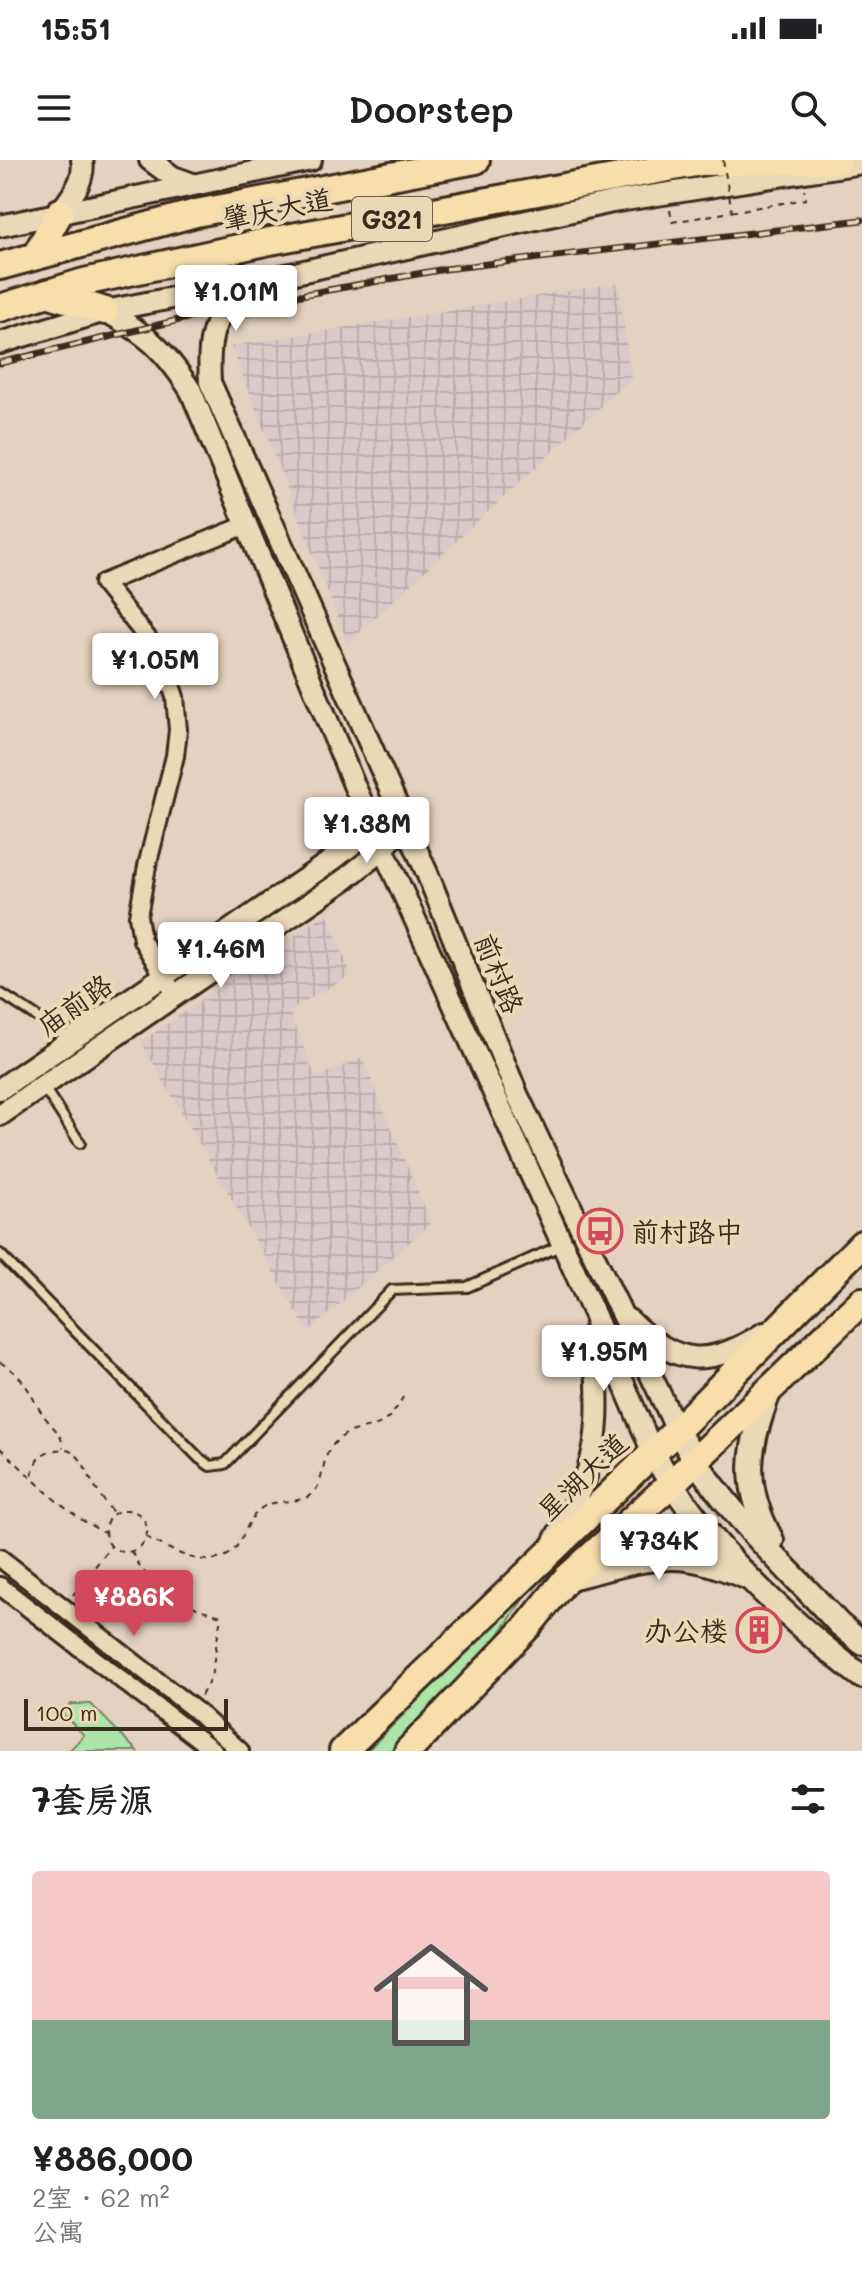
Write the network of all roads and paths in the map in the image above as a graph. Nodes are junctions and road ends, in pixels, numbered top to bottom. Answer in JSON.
{"nodes":[{"id":1,"x":82,"y":160,"type":"edge"},
{"id":2,"x":150,"y":160,"type":"edge"},
{"id":3,"x":311,"y":160,"type":"edge"},
{"id":4,"x":476,"y":160,"type":"edge"},
{"id":5,"x":838,"y":160,"type":"edge"},
{"id":6,"x":712,"y":161,"type":"edge"},
{"id":7,"x":862,"y":163,"type":"edge"},
{"id":8,"x":190,"y":183,"type":"junction"},
{"id":9,"x":806,"y":199,"type":"dead end"},
{"id":10,"x":60,"y":212,"type":"junction"},
{"id":11,"x":732,"y":212,"type":"junction"},
{"id":12,"x":672,"y":222,"type":"dead end"},
{"id":13,"x":0,"y":226,"type":"edge"},
{"id":14,"x":75,"y":244,"type":"junction"},
{"id":15,"x":36,"y":255,"type":"junction"},
{"id":16,"x":0,"y":266,"type":"edge"},
{"id":17,"x":84,"y":282,"type":"junction"},
{"id":18,"x":255,"y":282,"type":"junction"},
{"id":19,"x":47,"y":293,"type":"junction"},
{"id":20,"x":0,"y":308,"type":"edge"},
{"id":21,"x":105,"y":311,"type":"junction"},
{"id":22,"x":0,"y":343,"type":"edge"},
{"id":23,"x":246,"y":525,"type":"junction"},
{"id":24,"x":405,"y":823,"type":"junction"},
{"id":25,"x":374,"y":827,"type":"junction"},
{"id":26,"x":384,"y":848,"type":"junction"},
{"id":27,"x":163,"y":976,"type":"junction"},
{"id":28,"x":0,"y":993,"type":"edge"},
{"id":29,"x":175,"y":995,"type":"junction"},
{"id":30,"x":71,"y":1040,"type":"junction"},
{"id":31,"x":43,"y":1085,"type":"junction"},
{"id":32,"x":0,"y":1089,"type":"edge"},
{"id":33,"x":0,"y":1115,"type":"edge"},
{"id":34,"x":80,"y":1143,"type":"dead end"},
{"id":35,"x":862,"y":1244,"type":"edge"},
{"id":36,"x":562,"y":1245,"type":"junction"},
{"id":37,"x":0,"y":1254,"type":"edge"},
{"id":38,"x":862,"y":1301,"type":"edge"},
{"id":39,"x":621,"y":1312,"type":"junction"},
{"id":40,"x":595,"y":1316,"type":"junction"},
{"id":41,"x":784,"y":1321,"type":"junction"},
{"id":42,"x":0,"y":1362,"type":"edge"},
{"id":43,"x":771,"y":1386,"type":"junction"},
{"id":44,"x":403,"y":1397,"type":"dead end"},
{"id":45,"x":677,"y":1430,"type":"junction"},
{"id":46,"x":0,"y":1448,"type":"edge"},
{"id":47,"x":63,"y":1448,"type":"junction"},
{"id":48,"x":653,"y":1453,"type":"junction"},
{"id":49,"x":694,"y":1462,"type":"junction"},
{"id":50,"x":32,"y":1476,"type":"junction"},
{"id":51,"x":671,"y":1484,"type":"junction"},
{"id":52,"x":114,"y":1514,"type":"junction"},
{"id":53,"x":105,"y":1533,"type":"junction"},
{"id":54,"x":146,"y":1537,"type":"junction"},
{"id":55,"x":112,"y":1546,"type":"junction"},
{"id":56,"x":131,"y":1551,"type":"junction"},
{"id":57,"x":547,"y":1553,"type":"junction"},
{"id":58,"x":0,"y":1558,"type":"edge"},
{"id":59,"x":786,"y":1566,"type":"junction"},
{"id":60,"x":566,"y":1579,"type":"junction"},
{"id":61,"x":754,"y":1581,"type":"junction"},
{"id":62,"x":0,"y":1586,"type":"edge"},
{"id":63,"x":63,"y":1608,"type":"junction"},
{"id":64,"x":839,"y":1624,"type":"junction"},
{"id":65,"x":862,"y":1643,"type":"edge"},
{"id":66,"x":822,"y":1646,"type":"junction"},
{"id":67,"x":862,"y":1677,"type":"edge"},
{"id":68,"x":195,"y":1710,"type":"junction"},
{"id":69,"x":214,"y":1751,"type":"edge"},
{"id":70,"x":240,"y":1751,"type":"edge"},
{"id":71,"x":343,"y":1751,"type":"edge"},
{"id":72,"x":408,"y":1751,"type":"edge"}],
"edges":[{"from":1,"to":10,"type":"street"},
{"from":2,"to":8,"type":"street"},
{"from":3,"to":8,"type":"street"},
{"from":4,"to":14,"type":"main road","name":"肇庆大道","number":"G321"},
{"from":5,"to":6,"type":"main road","name":"肇庆大道"},
{"from":6,"to":11,"type":"path","bridge":true},
{"from":6,"to":17,"type":"main road","name":"肇庆大道","number":"G321"},
{"from":7,"to":18,"type":"street"},
{"from":8,"to":10,"type":"street"},
{"from":9,"to":11,"type":"path"},
{"from":10,"to":13,"type":"street"},
{"from":10,"to":15,"type":"main road"},
{"from":11,"to":12,"type":"path"},
{"from":14,"to":15,"type":"main road","name":"肇庆大道","number":"G321"},
{"from":14,"to":17,"type":"main road"},
{"from":15,"to":16,"type":"main road","name":"肇庆大道","number":"G321"},
{"from":17,"to":19,"type":"main road","name":"肇庆大道","number":"G321"},
{"from":18,"to":21,"type":"street"},
{"from":18,"to":24,"type":"street","name":"前村路"},
{"from":19,"to":20,"type":"main road","name":"肇庆大道","number":"G321"},
{"from":19,"to":21,"type":"main road"},
{"from":21,"to":22,"type":"street"},
{"from":21,"to":23,"type":"street","name":"前村路"},
{"from":23,"to":25,"type":"street","name":"前村路"},
{"from":23,"to":27,"type":"street"},
{"from":24,"to":25,"type":"street"},
{"from":24,"to":26,"type":"street","name":"庙前路"},
{"from":24,"to":39,"type":"street","name":"前村路"},
{"from":25,"to":26,"type":"street","name":"前村路"},
{"from":25,"to":27,"type":"street","name":"庙前路"},
{"from":26,"to":29,"type":"street","name":"庙前路"},
{"from":26,"to":36,"type":"street","name":"前村路"},
{"from":27,"to":29,"type":"street"},
{"from":27,"to":30,"type":"street","name":"庙前路"},
{"from":28,"to":30,"type":"lane"},
{"from":29,"to":31,"type":"street","name":"庙前路"},
{"from":30,"to":32,"type":"street","name":"庙前路"},
{"from":31,"to":33,"type":"street","name":"庙前路"},
{"from":31,"to":34,"type":"lane"},
{"from":35,"to":41,"type":"main road","name":"星湖大道"},
{"from":36,"to":37,"type":"lane"},
{"from":36,"to":40,"type":"street","name":"前村路"},
{"from":38,"to":43,"type":"main road"},
{"from":39,"to":41,"type":"street"},
{"from":39,"to":45,"type":"street","name":"前村路"},
{"from":40,"to":48,"type":"street","name":"前村路"},
{"from":40,"to":57,"type":"street"},
{"from":41,"to":45,"type":"main road","name":"星湖大道"},
{"from":42,"to":47,"type":"path"},
{"from":43,"to":49,"type":"main road"},
{"from":43,"to":59,"type":"main road"},
{"from":44,"to":54,"type":"path"},
{"from":45,"to":48,"type":"main road","name":"星湖大道"},
{"from":45,"to":49,"type":"main road","name":"前村路"},
{"from":46,"to":50,"type":"path"},
{"from":47,"to":50,"type":"path"},
{"from":47,"to":52,"type":"path"},
{"from":48,"to":51,"type":"main road","name":"前村路"},
{"from":48,"to":57,"type":"main road","name":"星湖大道"},
{"from":49,"to":51,"type":"main road"},
{"from":49,"to":59,"type":"main road","name":"前村路"},
{"from":50,"to":53,"type":"path"},
{"from":51,"to":60,"type":"main road"},
{"from":51,"to":61,"type":"main road","name":"前村路"},
{"from":52,"to":53,"type":"path"},
{"from":52,"to":54,"type":"path"},
{"from":53,"to":55,"type":"path"},
{"from":54,"to":56,"type":"path"},
{"from":55,"to":56,"type":"path"},
{"from":55,"to":63,"type":"path"},
{"from":56,"to":68,"type":"path"},
{"from":57,"to":71,"type":"main road","name":"星湖大道"},
{"from":58,"to":63,"type":"street"},
{"from":59,"to":64,"type":"main road","name":"前村路"},
{"from":60,"to":61,"type":"main road"},
{"from":60,"to":72,"type":"main road"},
{"from":61,"to":66,"type":"main road","name":"前村路"},
{"from":62,"to":69,"type":"street"},
{"from":63,"to":68,"type":"street"},
{"from":64,"to":65,"type":"main road","name":"前村路"},
{"from":64,"to":66,"type":"main road"},
{"from":66,"to":67,"type":"main road","name":"前村路"},
{"from":68,"to":70,"type":"street"}]}
